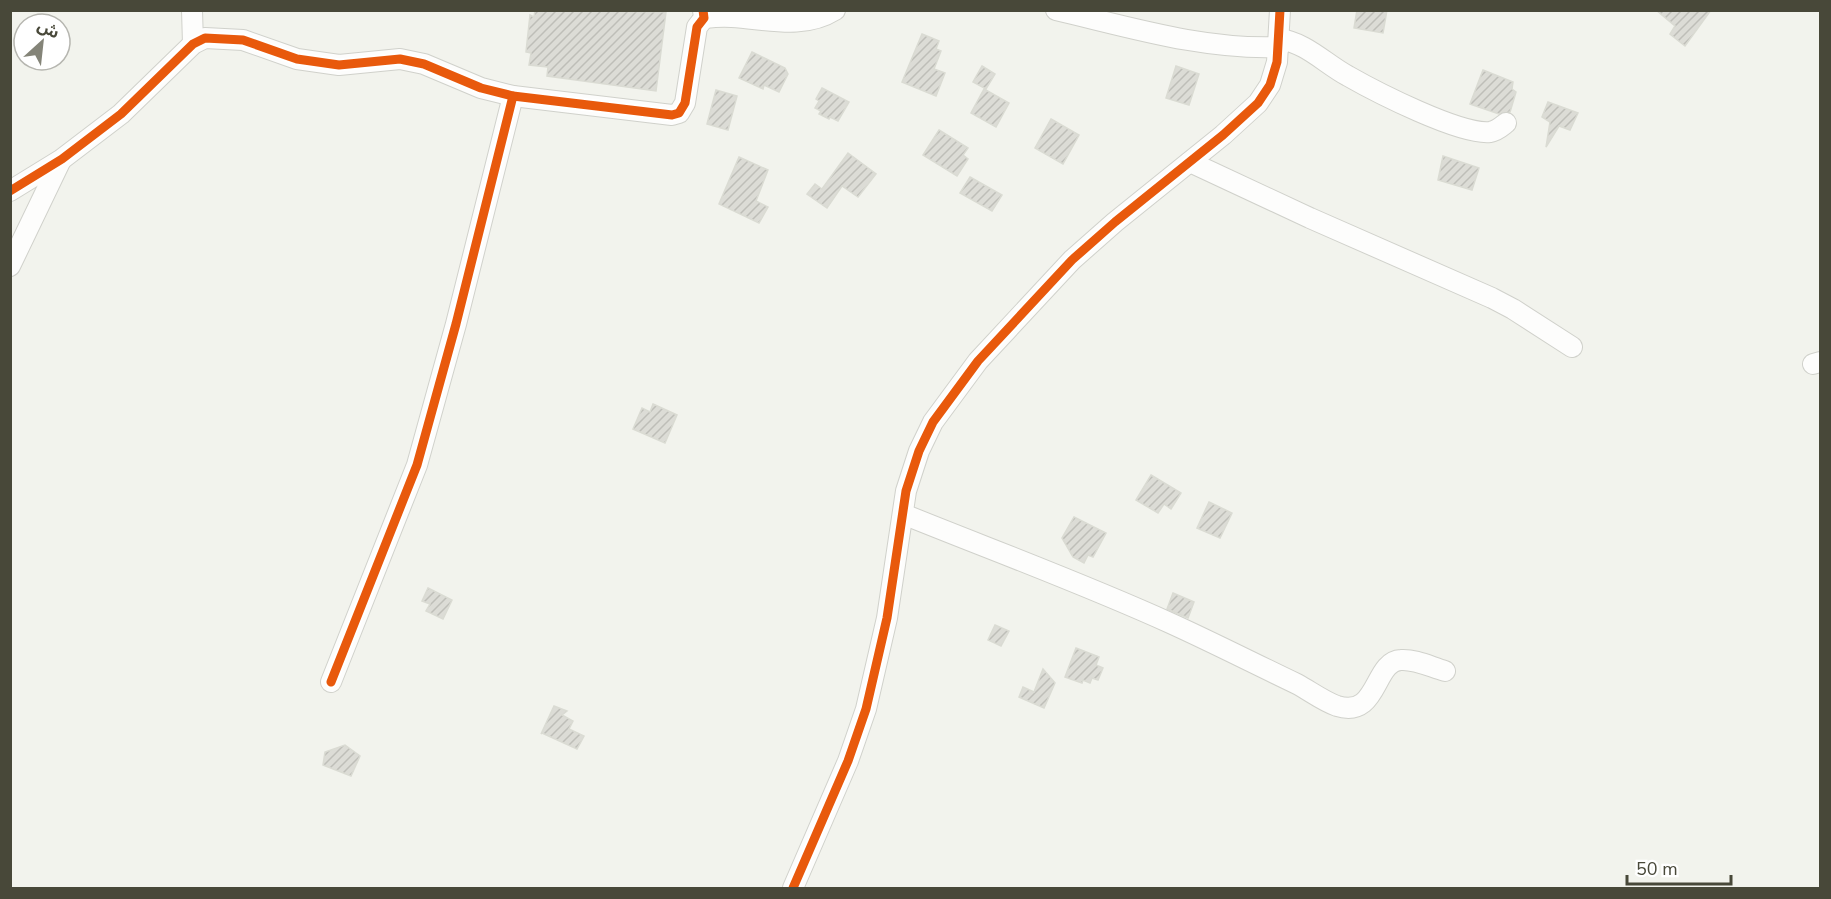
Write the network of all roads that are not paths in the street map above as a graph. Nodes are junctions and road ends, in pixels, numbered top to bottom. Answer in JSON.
{"nodes":[{"id":1,"x":192,"y":10,"type":"edge"},
{"id":2,"x":834,"y":10,"type":"edge"},
{"id":3,"x":1056,"y":10,"type":"edge"},
{"id":4,"x":1280,"y":10,"type":"edge"},
{"id":5,"x":703,"y":14,"type":"edge"},
{"id":6,"x":1279,"y":43,"type":"junction"},
{"id":7,"x":193,"y":44,"type":"junction"},
{"id":8,"x":513,"y":96,"type":"junction"},
{"id":9,"x":1506,"y":123,"type":"dead end"},
{"id":10,"x":62,"y":159,"type":"junction"},
{"id":11,"x":1190,"y":162,"type":"junction"},
{"id":12,"x":10,"y":191,"type":"edge"},
{"id":13,"x":10,"y":266,"type":"edge"},
{"id":14,"x":1572,"y":347,"type":"dead end"},
{"id":15,"x":903,"y":514,"type":"junction"},
{"id":16,"x":1445,"y":671,"type":"dead end"},
{"id":17,"x":331,"y":682,"type":"dead end"},
{"id":18,"x":793,"y":888,"type":"edge"}],
"edges":[{"from":1,"to":7,"type":"street"},
{"from":2,"to":5,"type":"street"},
{"from":3,"to":6,"type":"street"},
{"from":4,"to":6,"type":"street"},
{"from":5,"to":8,"type":"street"},
{"from":6,"to":9,"type":"street"},
{"from":6,"to":11,"type":"street"},
{"from":7,"to":8,"type":"street"},
{"from":7,"to":10,"type":"street"},
{"from":8,"to":17,"type":"street"},
{"from":10,"to":12,"type":"street"},
{"from":10,"to":13,"type":"street"},
{"from":11,"to":14,"type":"street"},
{"from":11,"to":15,"type":"street"},
{"from":15,"to":16,"type":"street"},
{"from":15,"to":18,"type":"street"}]}
